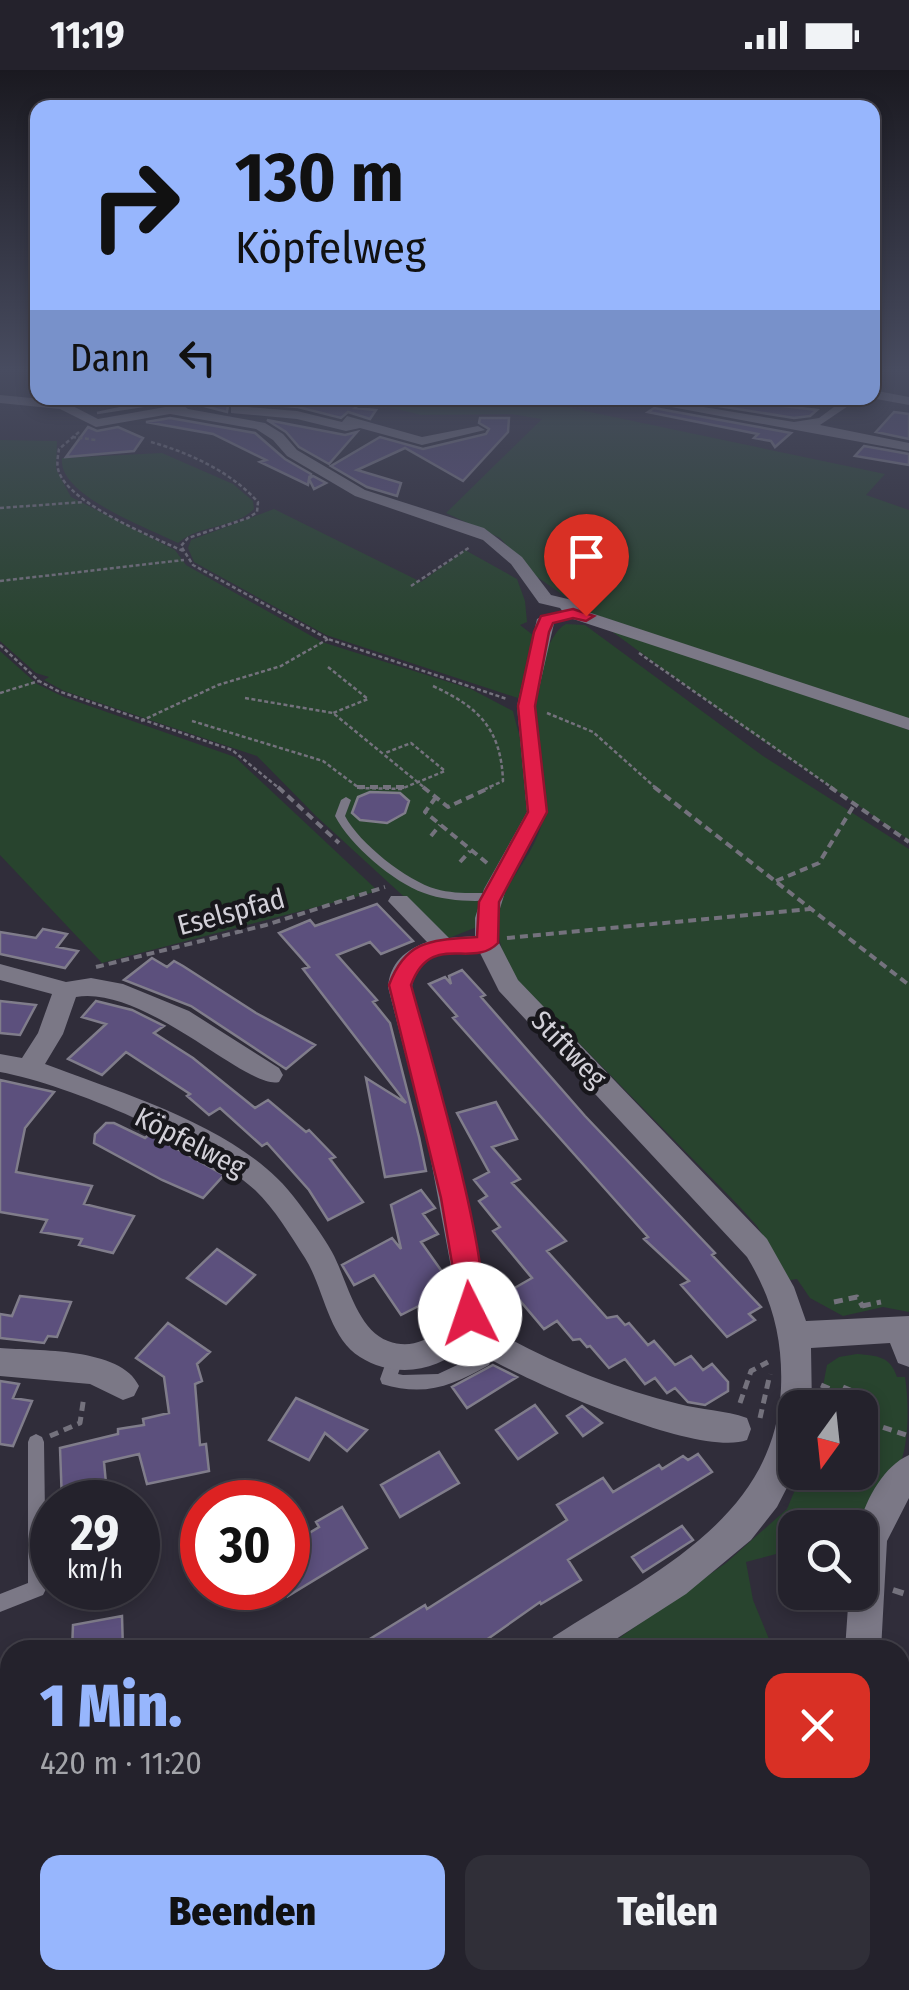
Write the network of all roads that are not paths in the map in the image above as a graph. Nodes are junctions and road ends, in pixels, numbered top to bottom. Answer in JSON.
{"nodes":[{"id":1,"x":300,"y":458,"type":"edge"},
{"id":2,"x":546,"y":609,"type":"junction"},
{"id":3,"x":909,"y":724,"type":"edge"},
{"id":4,"x":346,"y":800,"type":"dead end"},
{"id":5,"x":392,"y":894,"type":"road end"},
{"id":6,"x":492,"y":897,"type":"junction"},
{"id":7,"x":488,"y":943,"type":"junction"},
{"id":8,"x":444,"y":946,"type":"junction"},
{"id":9,"x":0,"y":972,"type":"edge"},
{"id":10,"x":66,"y":990,"type":"junction"},
{"id":11,"x":0,"y":1062,"type":"edge"},
{"id":12,"x":29,"y":1068,"type":"junction"},
{"id":13,"x":270,"y":1075,"type":"dead end"},
{"id":14,"x":464,"y":1328,"type":"junction"},
{"id":15,"x":906,"y":1337,"type":"edge"},
{"id":16,"x":396,"y":1356,"type":"junction"},
{"id":17,"x":483,"y":1360,"type":"dead end"},
{"id":18,"x":0,"y":1362,"type":"edge"},
{"id":19,"x":802,"y":1373,"type":"edge"},
{"id":20,"x":123,"y":1386,"type":"dead end"},
{"id":21,"x":736,"y":1429,"type":"road end"},
{"id":22,"x":36,"y":1442,"type":"road end"},
{"id":23,"x":909,"y":1471,"type":"edge"},
{"id":24,"x":778,"y":1472,"type":"edge"},
{"id":25,"x":0,"y":1603,"type":"edge"},
{"id":26,"x":581,"y":1640,"type":"edge"},
{"id":27,"x":864,"y":1640,"type":"edge"}],
"edges":[{"from":1,"to":2,"type":"street"},
{"from":2,"to":3,"type":"street"},
{"from":2,"to":6,"type":"street"},
{"from":4,"to":6,"type":"lane"},
{"from":5,"to":8,"type":"street"},
{"from":6,"to":7,"type":"street"},
{"from":7,"to":8,"type":"street"},
{"from":7,"to":19,"type":"street","name":"Stiftweg"},
{"from":8,"to":14,"type":"street"},
{"from":9,"to":10,"type":"street"},
{"from":10,"to":12,"type":"street"},
{"from":10,"to":13,"type":"street"},
{"from":11,"to":12,"type":"street","name":"Köpfelweg"},
{"from":12,"to":16,"type":"street","name":"Köpfelweg"},
{"from":14,"to":16,"type":"street"},
{"from":14,"to":21,"type":"street"},
{"from":15,"to":19,"type":"street"},
{"from":16,"to":17,"type":"lane"},
{"from":18,"to":20,"type":"street"},
{"from":22,"to":25,"type":"lane"},
{"from":23,"to":27,"type":"street"},
{"from":24,"to":26,"type":"street"}]}
